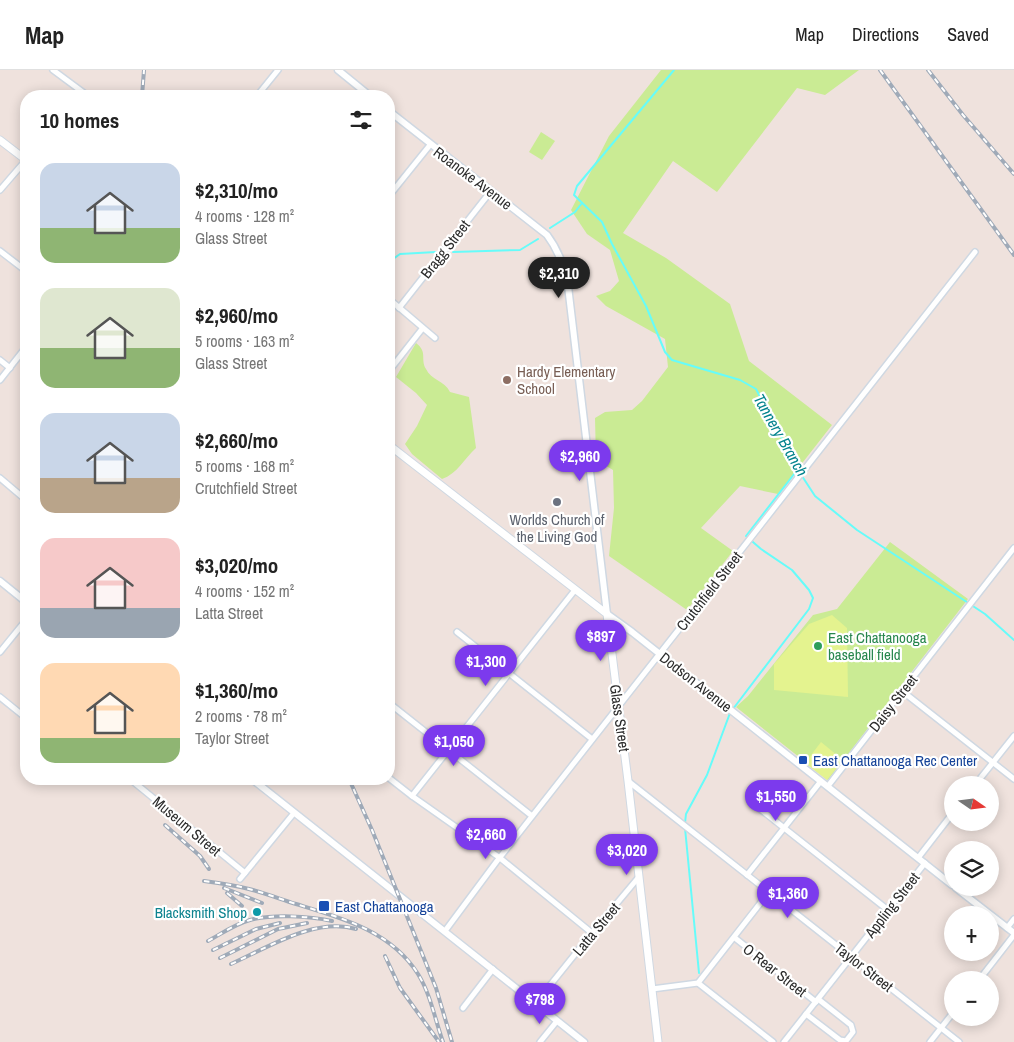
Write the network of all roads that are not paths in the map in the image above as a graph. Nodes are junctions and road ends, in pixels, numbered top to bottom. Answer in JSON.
{"nodes":[{"id":1,"x":53,"y":70,"type":"edge"},
{"id":2,"x":278,"y":70,"type":"edge"},
{"id":3,"x":338,"y":70,"type":"edge"},
{"id":4,"x":80,"y":90,"type":"edge"},
{"id":5,"x":262,"y":90,"type":"edge"},
{"id":6,"x":363,"y":90,"type":"edge"},
{"id":7,"x":395,"y":116,"type":"edge"},
{"id":8,"x":0,"y":140,"type":"edge"},
{"id":9,"x":430,"y":145,"type":"junction"},
{"id":10,"x":20,"y":155,"type":"edge"},
{"id":11,"x":20,"y":167,"type":"edge"},
{"id":12,"x":395,"y":189,"type":"edge"},
{"id":13,"x":0,"y":190,"type":"edge"},
{"id":14,"x":490,"y":191,"type":"junction"},
{"id":15,"x":555,"y":246,"type":"joint"},
{"id":16,"x":0,"y":251,"type":"edge"},
{"id":17,"x":975,"y":252,"type":"dead end"},
{"id":18,"x":20,"y":266,"type":"edge"},
{"id":19,"x":395,"y":304,"type":"edge"},
{"id":20,"x":399,"y":308,"type":"junction"},
{"id":21,"x":422,"y":329,"type":"junction"},
{"id":22,"x":435,"y":338,"type":"dead end"},
{"id":23,"x":20,"y":355,"type":"edge"},
{"id":24,"x":0,"y":360,"type":"edge"},
{"id":25,"x":395,"y":363,"type":"edge"},
{"id":26,"x":10,"y":368,"type":"junction"},
{"id":27,"x":0,"y":380,"type":"edge"},
{"id":28,"x":395,"y":450,"type":"edge"},
{"id":29,"x":0,"y":478,"type":"edge"},
{"id":30,"x":20,"y":495,"type":"edge"},
{"id":31,"x":1014,"y":548,"type":"edge"},
{"id":32,"x":0,"y":581,"type":"edge"},
{"id":33,"x":575,"y":590,"type":"junction"},
{"id":34,"x":20,"y":597,"type":"edge"},
{"id":35,"x":607,"y":614,"type":"junction"},
{"id":36,"x":20,"y":627,"type":"edge"},
{"id":37,"x":457,"y":632,"type":"dead end"},
{"id":38,"x":0,"y":652,"type":"edge"},
{"id":39,"x":660,"y":654,"type":"junction"},
{"id":40,"x":509,"y":674,"type":"junction"},
{"id":41,"x":902,"y":691,"type":"junction"},
{"id":42,"x":0,"y":697,"type":"edge"},
{"id":43,"x":618,"y":707,"type":"junction"},
{"id":44,"x":395,"y":708,"type":"edge"},
{"id":45,"x":20,"y":713,"type":"edge"},
{"id":46,"x":1014,"y":736,"type":"edge"},
{"id":47,"x":592,"y":739,"type":"junction"},
{"id":48,"x":449,"y":750,"type":"junction"},
{"id":49,"x":993,"y":762,"type":"junction"},
{"id":50,"x":983,"y":776,"type":"edge"},
{"id":51,"x":1014,"y":779,"type":"edge"},
{"id":52,"x":628,"y":781,"type":"junction"},
{"id":53,"x":821,"y":781,"type":"junction"},
{"id":54,"x":395,"y":783,"type":"edge"},
{"id":55,"x":137,"y":785,"type":"edge"},
{"id":56,"x":259,"y":785,"type":"edge"},
{"id":57,"x":828,"y":786,"type":"junction"},
{"id":58,"x":412,"y":796,"type":"junction"},
{"id":59,"x":750,"y":801,"type":"dead end"},
{"id":60,"x":294,"y":813,"type":"junction"},
{"id":61,"x":532,"y":816,"type":"junction"},
{"id":62,"x":944,"y":824,"type":"edge"},
{"id":63,"x":784,"y":828,"type":"junction"},
{"id":64,"x":500,"y":858,"type":"junction"},
{"id":65,"x":918,"y":858,"type":"junction"},
{"id":66,"x":925,"y":863,"type":"junction"},
{"id":67,"x":245,"y":873,"type":"junction"},
{"id":68,"x":747,"y":875,"type":"junction"},
{"id":69,"x":638,"y":878,"type":"junction"},
{"id":70,"x":944,"y":878,"type":"edge"},
{"id":71,"x":240,"y":879,"type":"dead end"},
{"id":72,"x":769,"y":892,"type":"junction"},
{"id":73,"x":966,"y":896,"type":"edge"},
{"id":74,"x":888,"y":910,"type":"junction"},
{"id":75,"x":1014,"y":919,"type":"edge"},
{"id":76,"x":1007,"y":928,"type":"junction"},
{"id":77,"x":445,"y":931,"type":"junction"},
{"id":78,"x":592,"y":933,"type":"junction"},
{"id":79,"x":1014,"y":934,"type":"edge"},
{"id":80,"x":735,"y":938,"type":"junction"},
{"id":81,"x":851,"y":957,"type":"junction"},
{"id":82,"x":494,"y":969,"type":"junction"},
{"id":83,"x":986,"y":971,"type":"edge"},
{"id":84,"x":698,"y":983,"type":"junction"},
{"id":85,"x":652,"y":989,"type":"junction"},
{"id":86,"x":817,"y":1000,"type":"junction"},
{"id":87,"x":535,"y":1004,"type":"junction"},
{"id":88,"x":463,"y":1008,"type":"dead end"},
{"id":89,"x":806,"y":1014,"type":"junction"},
{"id":90,"x":557,"y":1021,"type":"junction"},
{"id":91,"x":944,"y":1024,"type":"edge"},
{"id":92,"x":941,"y":1028,"type":"junction"},
{"id":93,"x":540,"y":1042,"type":"edge"},
{"id":94,"x":584,"y":1042,"type":"edge"},
{"id":95,"x":658,"y":1042,"type":"edge"},
{"id":96,"x":773,"y":1042,"type":"edge"},
{"id":97,"x":784,"y":1042,"type":"edge"},
{"id":98,"x":930,"y":1042,"type":"edge"},
{"id":99,"x":959,"y":1042,"type":"edge"}],
"edges":[{"from":1,"to":4,"type":"street"},
{"from":2,"to":5,"type":"street"},
{"from":3,"to":6,"type":"street"},
{"from":7,"to":9,"type":"street","name":"Roanoke Avenue"},
{"from":8,"to":10,"type":"main road"},
{"from":9,"to":12,"type":"street"},
{"from":9,"to":14,"type":"street","name":"Roanoke Avenue"},
{"from":11,"to":13,"type":"street"},
{"from":14,"to":15,"type":"street","name":"Roanoke Avenue"},
{"from":14,"to":20,"type":"street","name":"Bragg Street"},
{"from":15,"to":35,"type":"street","name":"Glass Street"},
{"from":16,"to":18,"type":"street"},
{"from":17,"to":39,"type":"street","name":"Crutchfield Street"},
{"from":19,"to":20,"type":"street"},
{"from":20,"to":21,"type":"street"},
{"from":21,"to":22,"type":"street"},
{"from":21,"to":25,"type":"street"},
{"from":23,"to":26,"type":"street"},
{"from":24,"to":26,"type":"street"},
{"from":26,"to":27,"type":"street"},
{"from":28,"to":33,"type":"main road","name":"Dodson Avenue"},
{"from":29,"to":30,"type":"street"},
{"from":31,"to":41,"type":"street","name":"Daisy Street"},
{"from":32,"to":34,"type":"street"},
{"from":33,"to":35,"type":"main road","name":"Dodson Avenue"},
{"from":33,"to":40,"type":"street"},
{"from":35,"to":39,"type":"street","name":"Dodson Avenue"},
{"from":35,"to":43,"type":"main road","name":"Glass Street"},
{"from":36,"to":38,"type":"street"},
{"from":37,"to":40,"type":"street"},
{"from":39,"to":43,"type":"street","name":"Crutchfield Street"},
{"from":39,"to":53,"type":"street","name":"Dodson Avenue"},
{"from":40,"to":47,"type":"street"},
{"from":40,"to":48,"type":"street"},
{"from":41,"to":49,"type":"street"},
{"from":41,"to":57,"type":"street","name":"Daisy Street"},
{"from":42,"to":45,"type":"street"},
{"from":43,"to":47,"type":"street","name":"Crutchfield Street"},
{"from":43,"to":52,"type":"main road","name":"Glass Street"},
{"from":44,"to":48,"type":"street"},
{"from":46,"to":49,"type":"street"},
{"from":47,"to":61,"type":"street","name":"Crutchfield Street"},
{"from":48,"to":58,"type":"street"},
{"from":48,"to":61,"type":"street"},
{"from":49,"to":50,"type":"street"},
{"from":49,"to":51,"type":"street"},
{"from":52,"to":68,"type":"street","name":"Taylor Street"},
{"from":52,"to":69,"type":"main road","name":"Glass Street"},
{"from":53,"to":57,"type":"street","name":"Dodson Avenue"},
{"from":53,"to":63,"type":"street"},
{"from":54,"to":58,"type":"street"},
{"from":55,"to":67,"type":"street","name":"Museum Street"},
{"from":56,"to":60,"type":"street"},
{"from":57,"to":65,"type":"street","name":"Dodson Avenue"},
{"from":58,"to":64,"type":"street"},
{"from":59,"to":63,"type":"street"},
{"from":60,"to":67,"type":"street"},
{"from":60,"to":77,"type":"street"},
{"from":61,"to":64,"type":"street","name":"Crutchfield Street"},
{"from":62,"to":65,"type":"street","name":"Appling Street"},
{"from":63,"to":68,"type":"street"},
{"from":63,"to":74,"type":"street"},
{"from":64,"to":77,"type":"street","name":"Crutchfield Street"},
{"from":64,"to":78,"type":"street"},
{"from":65,"to":66,"type":"street","name":"Dodson Avenue"},
{"from":66,"to":70,"type":"street","name":"Dodson Avenue"},
{"from":66,"to":74,"type":"street","name":"Appling Street"},
{"from":67,"to":71,"type":"street"},
{"from":68,"to":72,"type":"street","name":"Taylor Street"},
{"from":69,"to":78,"type":"street","name":"Latta Street"},
{"from":69,"to":85,"type":"main road","name":"Glass Street"},
{"from":72,"to":80,"type":"street"},
{"from":72,"to":81,"type":"street","name":"Taylor Street"},
{"from":73,"to":76,"type":"street"},
{"from":74,"to":81,"type":"street","name":"Appling Street"},
{"from":75,"to":76,"type":"street"},
{"from":76,"to":79,"type":"street"},
{"from":77,"to":82,"type":"street"},
{"from":78,"to":87,"type":"street","name":"Latta Street"},
{"from":79,"to":83,"type":"street"},
{"from":80,"to":84,"type":"street"},
{"from":80,"to":86,"type":"street","name":"O Rear Street"},
{"from":81,"to":86,"type":"street","name":"Appling Street"},
{"from":81,"to":92,"type":"street","name":"Taylor Street"},
{"from":82,"to":87,"type":"street"},
{"from":82,"to":88,"type":"street"},
{"from":84,"to":85,"type":"street"},
{"from":84,"to":96,"type":"street"},
{"from":85,"to":95,"type":"main road","name":"Glass Street"},
{"from":86,"to":89,"type":"street","name":"Appling Street"},
{"from":86,"to":89,"type":"street","name":"O Rear Street"},
{"from":87,"to":90,"type":"street"},
{"from":89,"to":97,"type":"street","name":"Appling Street"},
{"from":90,"to":93,"type":"street"},
{"from":90,"to":94,"type":"street"},
{"from":91,"to":92,"type":"street"},
{"from":92,"to":98,"type":"street"},
{"from":92,"to":99,"type":"street","name":"Taylor Street"}]}
